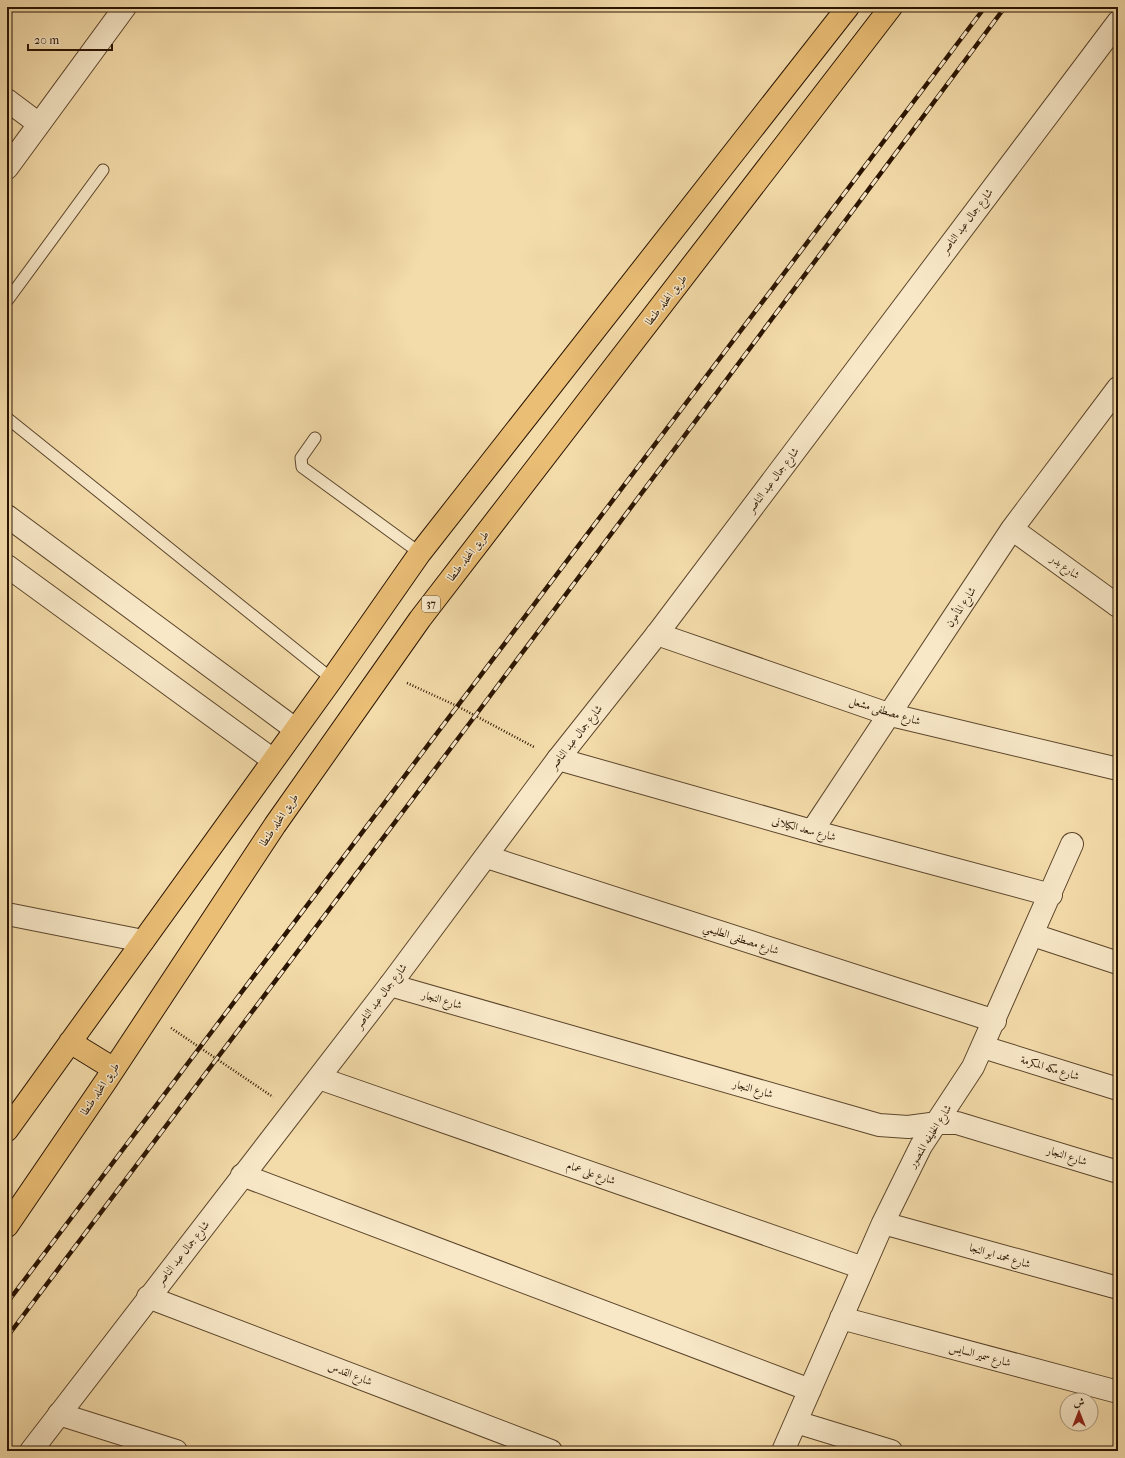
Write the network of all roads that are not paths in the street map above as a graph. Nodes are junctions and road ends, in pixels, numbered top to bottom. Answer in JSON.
{"nodes":[{"id":1,"x":125,"y":7,"type":"edge"},
{"id":2,"x":848,"y":7,"type":"edge"},
{"id":3,"x":891,"y":7,"type":"edge"},
{"id":4,"x":1118,"y":22,"type":"edge"},
{"id":5,"x":7,"y":100,"type":"edge"},
{"id":6,"x":39,"y":124,"type":"junction"},
{"id":7,"x":7,"y":168,"type":"edge"},
{"id":8,"x":103,"y":170,"type":"dead end"},
{"id":9,"x":7,"y":301,"type":"edge"},
{"id":10,"x":1118,"y":389,"type":"edge"},
{"id":11,"x":7,"y":418,"type":"edge"},
{"id":12,"x":315,"y":438,"type":"dead end"},
{"id":13,"x":7,"y":516,"type":"edge"},
{"id":14,"x":1012,"y":529,"type":"junction"},
{"id":15,"x":420,"y":553,"type":"junction"},
{"id":16,"x":7,"y":566,"type":"edge"},
{"id":17,"x":1118,"y":606,"type":"edge"},
{"id":18,"x":657,"y":634,"type":"junction"},
{"id":19,"x":332,"y":679,"type":"junction"},
{"id":20,"x":890,"y":715,"type":"junction"},
{"id":21,"x":295,"y":729,"type":"junction"},
{"id":22,"x":558,"y":759,"type":"junction"},
{"id":23,"x":273,"y":760,"type":"junction"},
{"id":24,"x":1118,"y":769,"type":"edge"},
{"id":25,"x":812,"y":832,"type":"junction"},
{"id":26,"x":1072,"y":844,"type":"dead end"},
{"id":27,"x":487,"y":856,"type":"junction"},
{"id":28,"x":1051,"y":894,"type":"junction"},
{"id":29,"x":7,"y":914,"type":"edge"},
{"id":30,"x":1033,"y":935,"type":"junction"},
{"id":31,"x":143,"y":941,"type":"junction"},
{"id":32,"x":1118,"y":963,"type":"edge"},
{"id":33,"x":390,"y":985,"type":"junction"},
{"id":34,"x":995,"y":1021,"type":"junction"},
{"id":35,"x":70,"y":1042,"type":"junction"},
{"id":36,"x":983,"y":1047,"type":"junction"},
{"id":37,"x":114,"y":1069,"type":"junction"},
{"id":38,"x":319,"y":1078,"type":"junction"},
{"id":39,"x":1118,"y":1089,"type":"edge"},
{"id":40,"x":938,"y":1122,"type":"junction"},
{"id":41,"x":7,"y":1130,"type":"edge"},
{"id":42,"x":1118,"y":1172,"type":"edge"},
{"id":43,"x":242,"y":1175,"type":"junction"},
{"id":44,"x":883,"y":1223,"type":"junction"},
{"id":45,"x":7,"y":1226,"type":"edge"},
{"id":46,"x":863,"y":1268,"type":"junction"},
{"id":47,"x":1118,"y":1288,"type":"edge"},
{"id":48,"x":148,"y":1297,"type":"junction"},
{"id":49,"x":841,"y":1318,"type":"junction"},
{"id":50,"x":810,"y":1390,"type":"junction"},
{"id":51,"x":1118,"y":1392,"type":"edge"},
{"id":52,"x":59,"y":1414,"type":"junction"},
{"id":53,"x":796,"y":1422,"type":"junction"},
{"id":54,"x":31,"y":1451,"type":"edge"},
{"id":55,"x":176,"y":1451,"type":"edge"},
{"id":56,"x":551,"y":1451,"type":"edge"},
{"id":57,"x":783,"y":1451,"type":"edge"},
{"id":58,"x":890,"y":1451,"type":"edge"}],
"edges":[{"from":1,"to":6,"type":"street"},
{"from":2,"to":15,"type":"main road"},
{"from":3,"to":37,"type":"main road","name":"طريق المحله, طنطا","number":"37"},
{"from":4,"to":18,"type":"street","name":"شارع جمال عبد الناصر"},
{"from":5,"to":6,"type":"street"},
{"from":6,"to":7,"type":"street"},
{"from":8,"to":9,"type":"lane"},
{"from":10,"to":14,"type":"street","name":"شارع المأمون"},
{"from":11,"to":19,"type":"lane"},
{"from":12,"to":15,"type":"lane"},
{"from":13,"to":21,"type":"street"},
{"from":14,"to":17,"type":"street","name":"شارع بدر"},
{"from":14,"to":20,"type":"street","name":"شارع المأمون"},
{"from":15,"to":19,"type":"main road"},
{"from":16,"to":23,"type":"street"},
{"from":18,"to":20,"type":"street","name":"شارع مصطفى مشعل"},
{"from":18,"to":22,"type":"street","name":"شارع جمال عبد الناصر"},
{"from":19,"to":21,"type":"main road"},
{"from":20,"to":24,"type":"street","name":"شارع مصطفى مشعل"},
{"from":20,"to":25,"type":"street","name":"شارع المأمون"},
{"from":21,"to":23,"type":"main road"},
{"from":22,"to":25,"type":"street","name":"شارع سعد الكيلانى"},
{"from":22,"to":27,"type":"street","name":"شارع جمال عبد الناصر"},
{"from":23,"to":31,"type":"main road"},
{"from":25,"to":28,"type":"street","name":"شارع سعد الكيلانى"},
{"from":26,"to":28,"type":"street","name":"شارع الخليفه المنصور"},
{"from":27,"to":33,"type":"street","name":"شارع جمال عبد الناصر"},
{"from":27,"to":34,"type":"street","name":"شارع مصطفى الطليمي"},
{"from":28,"to":30,"type":"street","name":"شارع الخليفه المنصور"},
{"from":29,"to":31,"type":"street"},
{"from":30,"to":32,"type":"street"},
{"from":30,"to":34,"type":"street","name":"شارع الخليفه المنصور"},
{"from":31,"to":35,"type":"main road"},
{"from":33,"to":38,"type":"street","name":"شارع جمال عبد الناصر"},
{"from":33,"to":40,"type":"street","name":"شارع النجار"},
{"from":34,"to":36,"type":"street","name":"شارع الخليفه المنصور"},
{"from":35,"to":37,"type":"main road"},
{"from":35,"to":41,"type":"main road"},
{"from":36,"to":39,"type":"street","name":"شارع مكه المكرمة"},
{"from":36,"to":40,"type":"street","name":"شارع الخليفه المنصور"},
{"from":37,"to":45,"type":"main road","name":"طريق المحله, طنطا","number":"37"},
{"from":38,"to":43,"type":"street","name":"شارع جمال عبد الناصر"},
{"from":38,"to":46,"type":"street","name":"شارع على عمام"},
{"from":40,"to":42,"type":"street","name":"شارع النجار"},
{"from":40,"to":44,"type":"street","name":"شارع الخليفه المنصور"},
{"from":43,"to":48,"type":"street","name":"شارع جمال عبد الناصر"},
{"from":43,"to":50,"type":"street"},
{"from":44,"to":46,"type":"street","name":"شارع الخليفه المنصور"},
{"from":44,"to":47,"type":"street","name":"شارع محمد ابو النجا"},
{"from":46,"to":49,"type":"street","name":"شارع الخليفه المنصور"},
{"from":48,"to":52,"type":"street","name":"شارع جمال عبد الناصر"},
{"from":48,"to":56,"type":"street","name":"شارع القدس"},
{"from":49,"to":50,"type":"street","name":"شارع الخليفه المنصور"},
{"from":49,"to":51,"type":"street","name":"شارع سمير السايس"},
{"from":50,"to":53,"type":"street","name":"شارع الخليفه المنصور"},
{"from":52,"to":54,"type":"street","name":"شارع جمال عبد الناصر"},
{"from":52,"to":55,"type":"street"},
{"from":53,"to":57,"type":"street","name":"شارع الخليفه المنصور"},
{"from":53,"to":58,"type":"street"}]}
